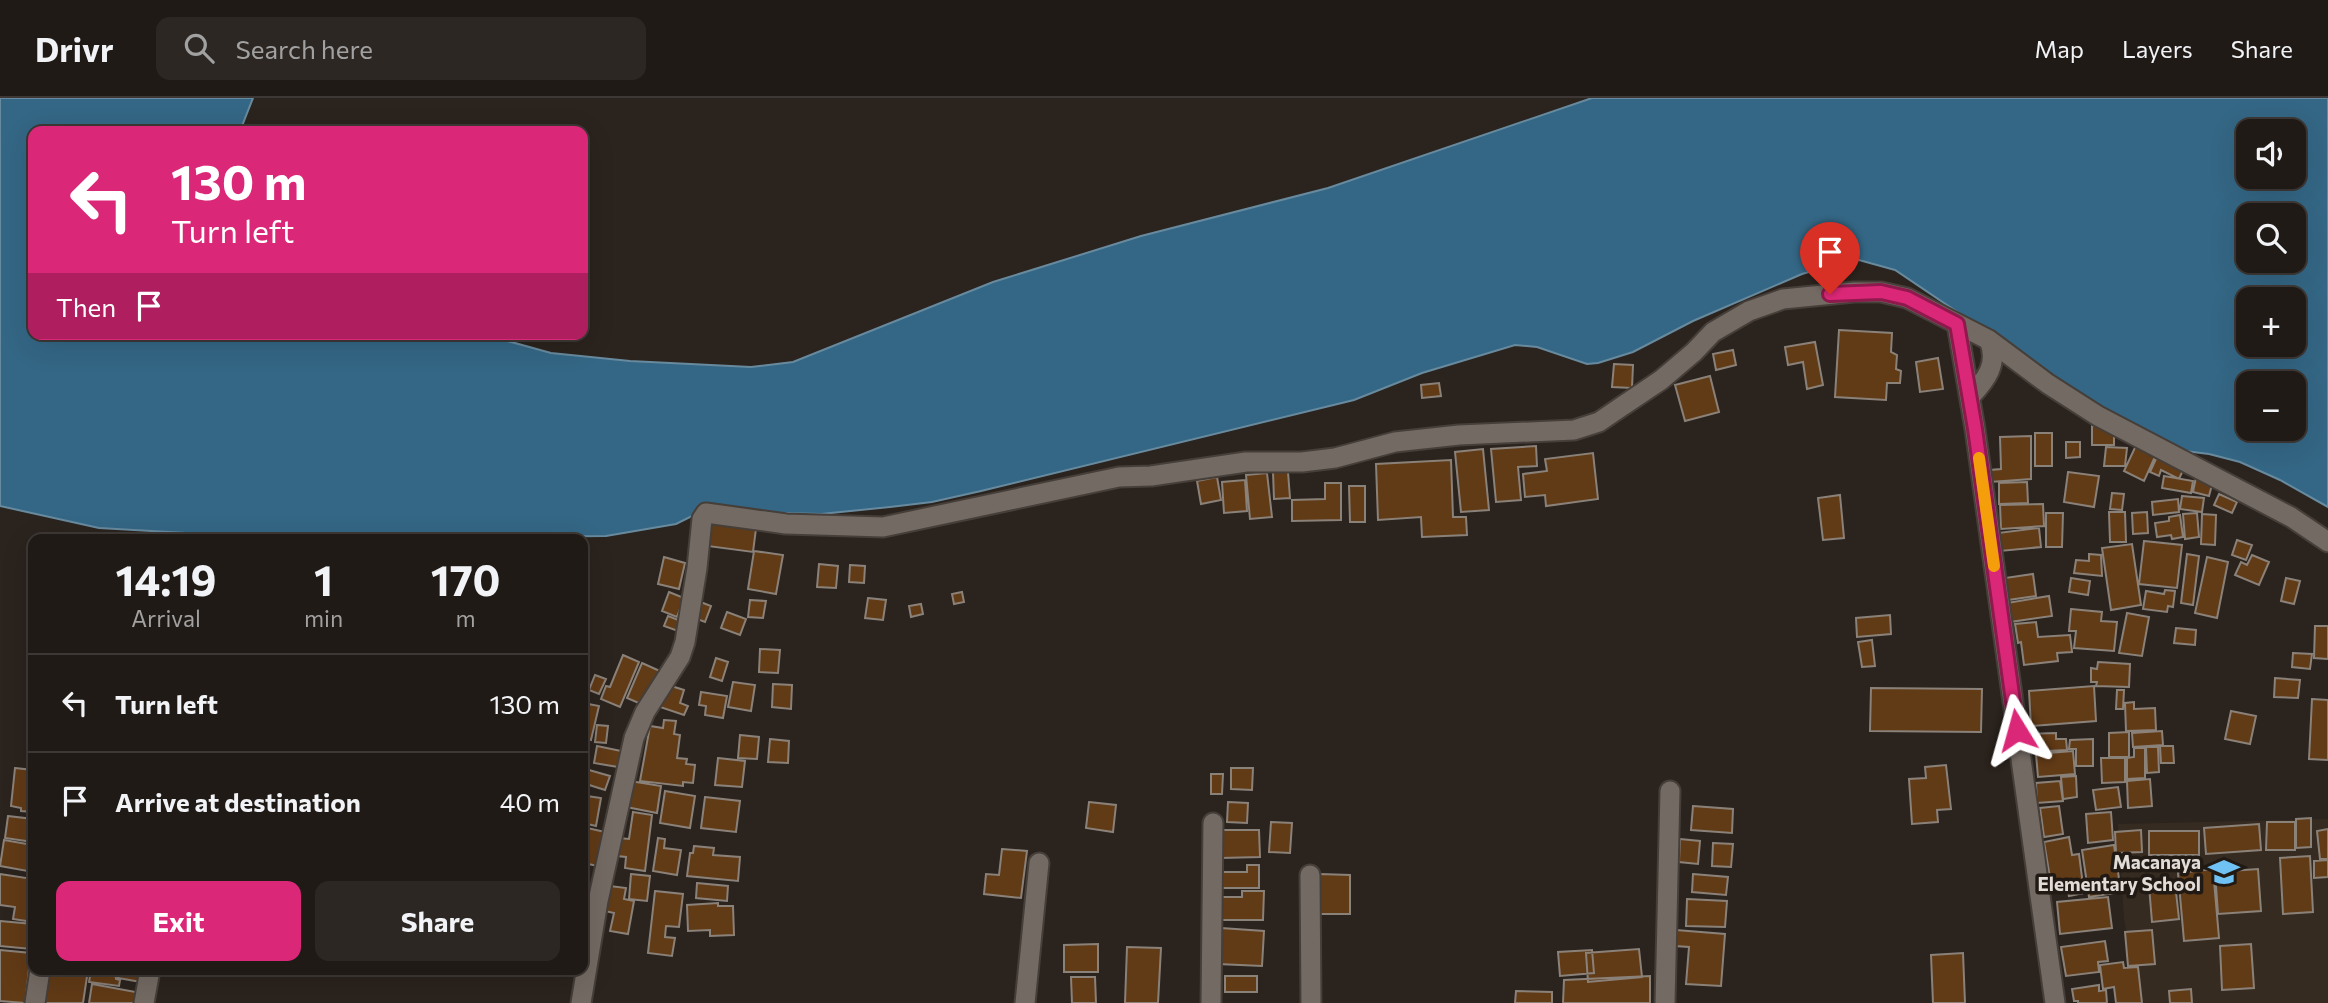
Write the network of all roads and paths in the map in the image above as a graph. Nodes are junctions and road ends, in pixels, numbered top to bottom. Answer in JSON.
{"nodes":[{"id":1,"x":1957,"y":324,"type":"junction"},
{"id":2,"x":1989,"y":340,"type":"junction"},
{"id":3,"x":1970,"y":397,"type":"junction"},
{"id":4,"x":2328,"y":542,"type":"edge"},
{"id":5,"x":1670,"y":791,"type":"dead end"},
{"id":6,"x":1213,"y":822,"type":"dead end"},
{"id":7,"x":1039,"y":863,"type":"dead end"},
{"id":8,"x":1310,"y":875,"type":"dead end"},
{"id":9,"x":588,"y":961,"type":"edge"},
{"id":10,"x":39,"y":975,"type":"edge"},
{"id":11,"x":149,"y":975,"type":"edge"},
{"id":12,"x":586,"y":975,"type":"edge"},
{"id":13,"x":34,"y":1003,"type":"edge"},
{"id":14,"x":144,"y":1003,"type":"edge"},
{"id":15,"x":581,"y":1003,"type":"edge"},
{"id":16,"x":1025,"y":1003,"type":"edge"},
{"id":17,"x":1211,"y":1003,"type":"edge"},
{"id":18,"x":1311,"y":1003,"type":"edge"},
{"id":19,"x":1665,"y":1003,"type":"edge"},
{"id":20,"x":2055,"y":1003,"type":"edge"}],
"edges":[{"from":1,"to":2,"type":"street"},
{"from":1,"to":3,"type":"street"},
{"from":1,"to":9,"type":"street"},
{"from":2,"to":3,"type":"street"},
{"from":2,"to":4,"type":"street"},
{"from":3,"to":20,"type":"street"},
{"from":5,"to":19,"type":"street"},
{"from":6,"to":17,"type":"street"},
{"from":7,"to":16,"type":"street"},
{"from":8,"to":18,"type":"street"},
{"from":10,"to":13,"type":"street"},
{"from":11,"to":14,"type":"street"},
{"from":12,"to":15,"type":"street"}]}
